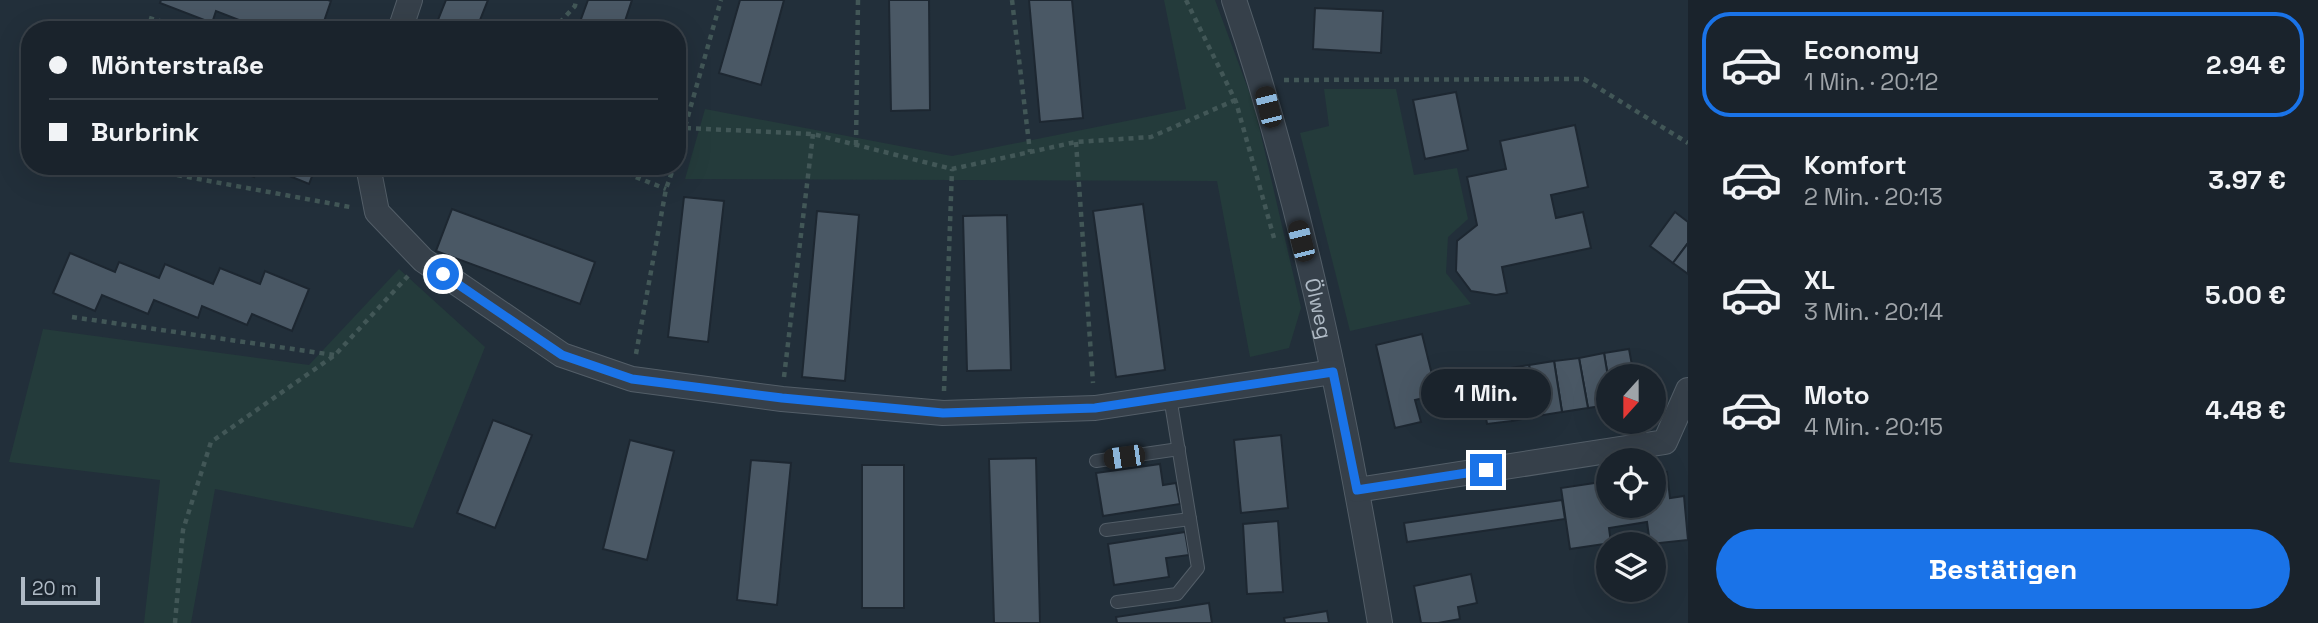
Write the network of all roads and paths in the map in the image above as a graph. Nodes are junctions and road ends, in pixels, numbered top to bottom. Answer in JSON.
{"nodes":[{"id":1,"x":410,"y":0,"type":"edge"},
{"id":2,"x":576,"y":0,"type":"edge"},
{"id":3,"x":721,"y":0,"type":"edge"},
{"id":4,"x":858,"y":0,"type":"edge"},
{"id":5,"x":1012,"y":0,"type":"edge"},
{"id":6,"x":1186,"y":0,"type":"edge"},
{"id":7,"x":1234,"y":0,"type":"edge"},
{"id":8,"x":149,"y":18,"type":"dead end"},
{"id":9,"x":160,"y":21,"type":"edge"},
{"id":10,"x":403,"y":21,"type":"edge"},
{"id":11,"x":562,"y":21,"type":"edge"},
{"id":12,"x":1261,"y":80,"type":"junction"},
{"id":13,"x":1236,"y":102,"type":"junction"},
{"id":14,"x":686,"y":128,"type":"joint"},
{"id":15,"x":813,"y":134,"type":"junction"},
{"id":16,"x":1076,"y":142,"type":"junction"},
{"id":17,"x":1688,"y":143,"type":"edge"},
{"id":18,"x":856,"y":145,"type":"junction"},
{"id":19,"x":1030,"y":152,"type":"junction"},
{"id":20,"x":952,"y":169,"type":"junction"},
{"id":21,"x":177,"y":175,"type":"edge"},
{"id":22,"x":371,"y":175,"type":"edge"},
{"id":23,"x":631,"y":175,"type":"edge"},
{"id":24,"x":671,"y":175,"type":"edge"},
{"id":25,"x":666,"y":189,"type":"junction"},
{"id":26,"x":377,"y":212,"type":"junction"},
{"id":27,"x":423,"y":260,"type":"junction"},
{"id":28,"x":72,"y":317,"type":"dead end"},
{"id":29,"x":335,"y":355,"type":"junction"},
{"id":30,"x":1333,"y":372,"type":"junction"},
{"id":31,"x":632,"y":379,"type":"junction"},
{"id":32,"x":1688,"y":390,"type":"edge"},
{"id":33,"x":1170,"y":397,"type":"junction"},
{"id":34,"x":782,"y":398,"type":"junction"},
{"id":35,"x":1095,"y":408,"type":"junction"},
{"id":36,"x":943,"y":413,"type":"junction"},
{"id":37,"x":1179,"y":449,"type":"junction"},
{"id":38,"x":1096,"y":461,"type":"dead end"},
{"id":39,"x":1357,"y":490,"type":"junction"},
{"id":40,"x":1190,"y":519,"type":"junction"},
{"id":41,"x":1106,"y":530,"type":"dead end"},
{"id":42,"x":1117,"y":602,"type":"dead end"},
{"id":43,"x":175,"y":623,"type":"edge"},
{"id":44,"x":1380,"y":623,"type":"edge"}],
"edges":[{"from":1,"to":10,"type":"street"},
{"from":2,"to":11,"type":"path"},
{"from":3,"to":14,"type":"path"},
{"from":4,"to":18,"type":"path"},
{"from":5,"to":19,"type":"path"},
{"from":6,"to":13,"type":"path"},
{"from":7,"to":12,"type":"street","name":"Ölweg"},
{"from":8,"to":9,"type":"path"},
{"from":12,"to":13,"type":"path"},
{"from":12,"to":17,"type":"path"},
{"from":12,"to":30,"type":"street","name":"Ölweg"},
{"from":13,"to":16,"type":"path"},
{"from":14,"to":15,"type":"path"},
{"from":15,"to":18,"type":"path"},
{"from":15,"to":34,"type":"path"},
{"from":16,"to":19,"type":"path"},
{"from":16,"to":35,"type":"path"},
{"from":18,"to":20,"type":"path"},
{"from":19,"to":20,"type":"path"},
{"from":20,"to":36,"type":"path"},
{"from":21,"to":26,"type":"path"},
{"from":22,"to":26,"type":"street"},
{"from":23,"to":25,"type":"path"},
{"from":24,"to":25,"type":"path"},
{"from":25,"to":31,"type":"path"},
{"from":26,"to":27,"type":"street"},
{"from":27,"to":29,"type":"path"},
{"from":27,"to":31,"type":"street"},
{"from":28,"to":29,"type":"path"},
{"from":29,"to":43,"type":"path"},
{"from":30,"to":33,"type":"street"},
{"from":30,"to":39,"type":"street","name":"Ölweg"},
{"from":31,"to":34,"type":"street"},
{"from":32,"to":39,"type":"street"},
{"from":33,"to":35,"type":"street"},
{"from":33,"to":37,"type":"lane"},
{"from":34,"to":36,"type":"street"},
{"from":35,"to":36,"type":"street"},
{"from":37,"to":38,"type":"lane"},
{"from":37,"to":40,"type":"lane"},
{"from":39,"to":44,"type":"street","name":"Ölweg"},
{"from":40,"to":41,"type":"lane"},
{"from":40,"to":42,"type":"lane"}]}
